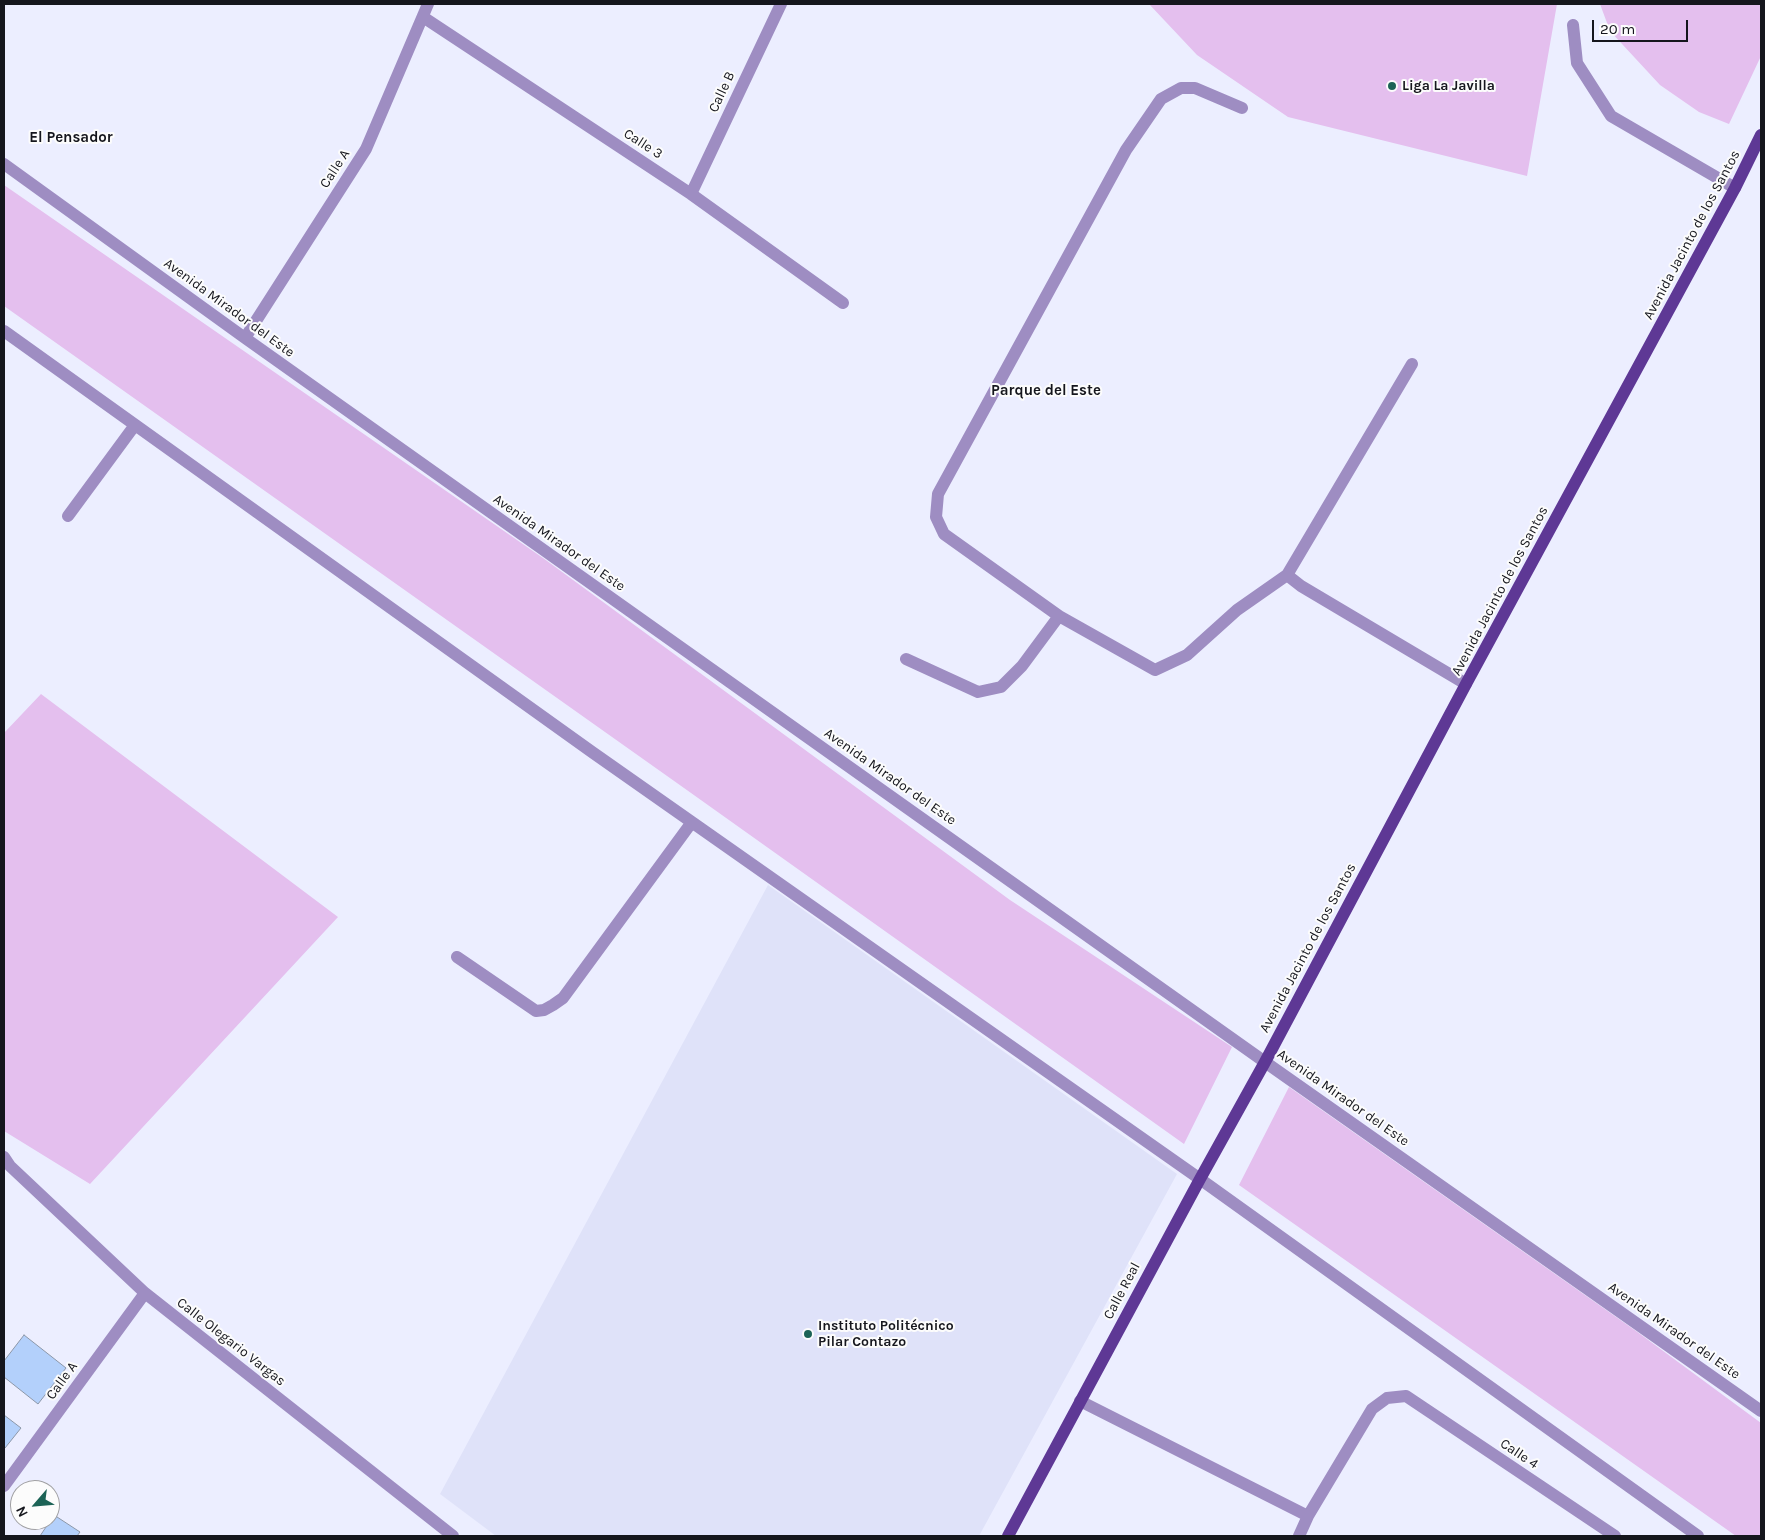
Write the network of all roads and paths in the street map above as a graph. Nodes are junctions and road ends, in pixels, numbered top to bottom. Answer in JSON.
{"nodes":[{"id":1,"x":428,"y":4,"type":"edge"},
{"id":2,"x":780,"y":4,"type":"edge"},
{"id":3,"x":423,"y":17,"type":"junction"},
{"id":4,"x":1573,"y":25,"type":"dead end"},
{"id":5,"x":1242,"y":108,"type":"dead end"},
{"id":6,"x":1761,"y":135,"type":"edge"},
{"id":7,"x":4,"y":164,"type":"edge"},
{"id":8,"x":1734,"y":188,"type":"junction"},
{"id":9,"x":691,"y":194,"type":"junction"},
{"id":10,"x":843,"y":302,"type":"dead end"},
{"id":11,"x":4,"y":331,"type":"edge"},
{"id":12,"x":245,"y":338,"type":"junction"},
{"id":13,"x":1412,"y":364,"type":"dead end"},
{"id":14,"x":135,"y":425,"type":"junction"},
{"id":15,"x":68,"y":516,"type":"dead end"},
{"id":16,"x":1287,"y":575,"type":"junction"},
{"id":17,"x":1059,"y":616,"type":"junction"},
{"id":18,"x":906,"y":659,"type":"dead end"},
{"id":19,"x":1466,"y":684,"type":"junction"},
{"id":20,"x":692,"y":822,"type":"junction"},
{"id":21,"x":457,"y":958,"type":"dead end"},
{"id":22,"x":1265,"y":1062,"type":"junction"},
{"id":23,"x":4,"y":1157,"type":"edge"},
{"id":24,"x":1200,"y":1179,"type":"junction"},
{"id":25,"x":145,"y":1294,"type":"junction"},
{"id":26,"x":1080,"y":1401,"type":"junction"},
{"id":27,"x":1761,"y":1411,"type":"edge"},
{"id":28,"x":4,"y":1486,"type":"edge"},
{"id":29,"x":1308,"y":1516,"type":"junction"},
{"id":30,"x":453,"y":1536,"type":"edge"},
{"id":31,"x":1008,"y":1536,"type":"edge"},
{"id":32,"x":1299,"y":1536,"type":"edge"},
{"id":33,"x":1615,"y":1536,"type":"edge"},
{"id":34,"x":1698,"y":1536,"type":"edge"}],
"edges":[{"from":1,"to":3,"type":"street","name":"Calle A"},
{"from":2,"to":9,"type":"street","name":"Calle B"},
{"from":3,"to":9,"type":"street","name":"Calle 3"},
{"from":3,"to":12,"type":"street","name":"Calle A"},
{"from":4,"to":8,"type":"street"},
{"from":5,"to":17,"type":"street"},
{"from":6,"to":8,"type":"main road","name":"Avenida Jacinto de los Santos"},
{"from":7,"to":12,"type":"street","name":"Avenida Mirador del Este"},
{"from":8,"to":19,"type":"main road","name":"Avenida Jacinto de los Santos"},
{"from":9,"to":10,"type":"street","name":"Calle 3"},
{"from":11,"to":14,"type":"street"},
{"from":12,"to":22,"type":"street","name":"Avenida Mirador del Este"},
{"from":13,"to":16,"type":"street"},
{"from":14,"to":15,"type":"street"},
{"from":14,"to":20,"type":"street"},
{"from":16,"to":17,"type":"street"},
{"from":16,"to":19,"type":"street"},
{"from":17,"to":18,"type":"street"},
{"from":19,"to":22,"type":"main road","name":"Avenida Jacinto de los Santos"},
{"from":20,"to":21,"type":"street"},
{"from":20,"to":24,"type":"street"},
{"from":22,"to":24,"type":"main road","name":"Calle Real"},
{"from":22,"to":27,"type":"street","name":"Avenida Mirador del Este"},
{"from":23,"to":25,"type":"street","name":"Calle Olegario Vargas"},
{"from":24,"to":26,"type":"main road","name":"Calle Real"},
{"from":24,"to":34,"type":"street"},
{"from":25,"to":28,"type":"street","name":"Calle A"},
{"from":25,"to":30,"type":"street","name":"Calle Olegario Vargas"},
{"from":26,"to":29,"type":"street"},
{"from":26,"to":31,"type":"main road","name":"Calle Real"},
{"from":29,"to":32,"type":"street"},
{"from":29,"to":33,"type":"street","name":"Calle 4"}]}
